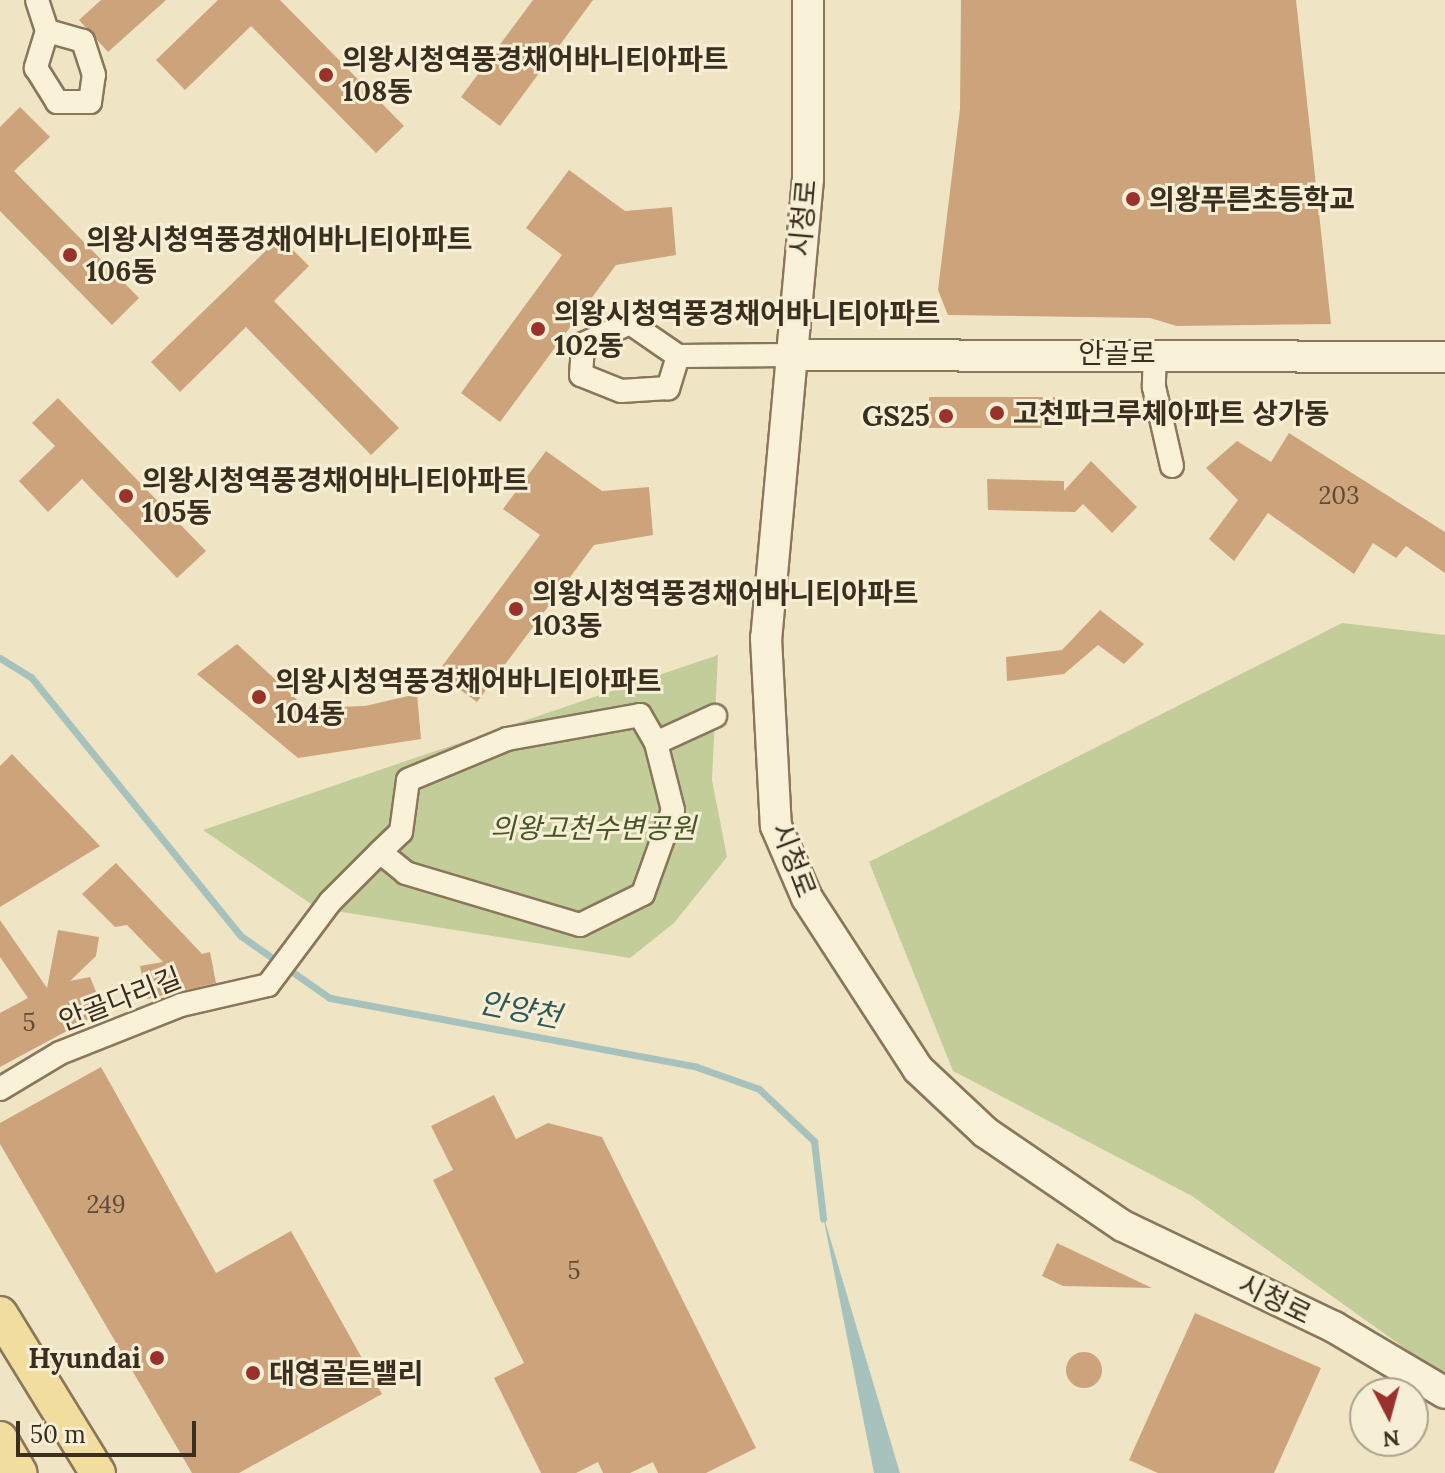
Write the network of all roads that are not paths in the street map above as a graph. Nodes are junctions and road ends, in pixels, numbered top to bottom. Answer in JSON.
{"nodes":[{"id":1,"x":37,"y":0,"type":"edge"},
{"id":2,"x":808,"y":0,"type":"edge"},
{"id":3,"x":47,"y":31,"type":"dead end"},
{"id":4,"x":1155,"y":352,"type":"junction"},
{"id":5,"x":790,"y":355,"type":"junction"},
{"id":6,"x":678,"y":356,"type":"dead end"},
{"id":7,"x":1445,"y":357,"type":"edge"},
{"id":8,"x":1172,"y":466,"type":"dead end"},
{"id":9,"x":715,"y":716,"type":"dead end"},
{"id":10,"x":656,"y":743,"type":"junction"},
{"id":11,"x":380,"y":852,"type":"junction"},
{"id":12,"x":0,"y":1089,"type":"edge"},
{"id":13,"x":0,"y":1314,"type":"edge"},
{"id":14,"x":1445,"y":1393,"type":"edge"},
{"id":15,"x":0,"y":1439,"type":"edge"},
{"id":16,"x":20,"y":1473,"type":"edge"},
{"id":17,"x":98,"y":1473,"type":"edge"}],
"edges":[{"from":1,"to":3,"type":"street"},
{"from":2,"to":5,"type":"street","name":"시청로"},
{"from":4,"to":5,"type":"street","name":"안골로"},
{"from":4,"to":7,"type":"street","name":"안골로"},
{"from":4,"to":8,"type":"street"},
{"from":5,"to":6,"type":"street"},
{"from":5,"to":14,"type":"street","name":"시청로"},
{"from":9,"to":10,"type":"street"},
{"from":10,"to":11,"type":"street"},
{"from":10,"to":11,"type":"street"},
{"from":11,"to":12,"type":"street","name":"안골다리길"},
{"from":13,"to":17,"type":"main road"},
{"from":15,"to":16,"type":"main road"}]}
